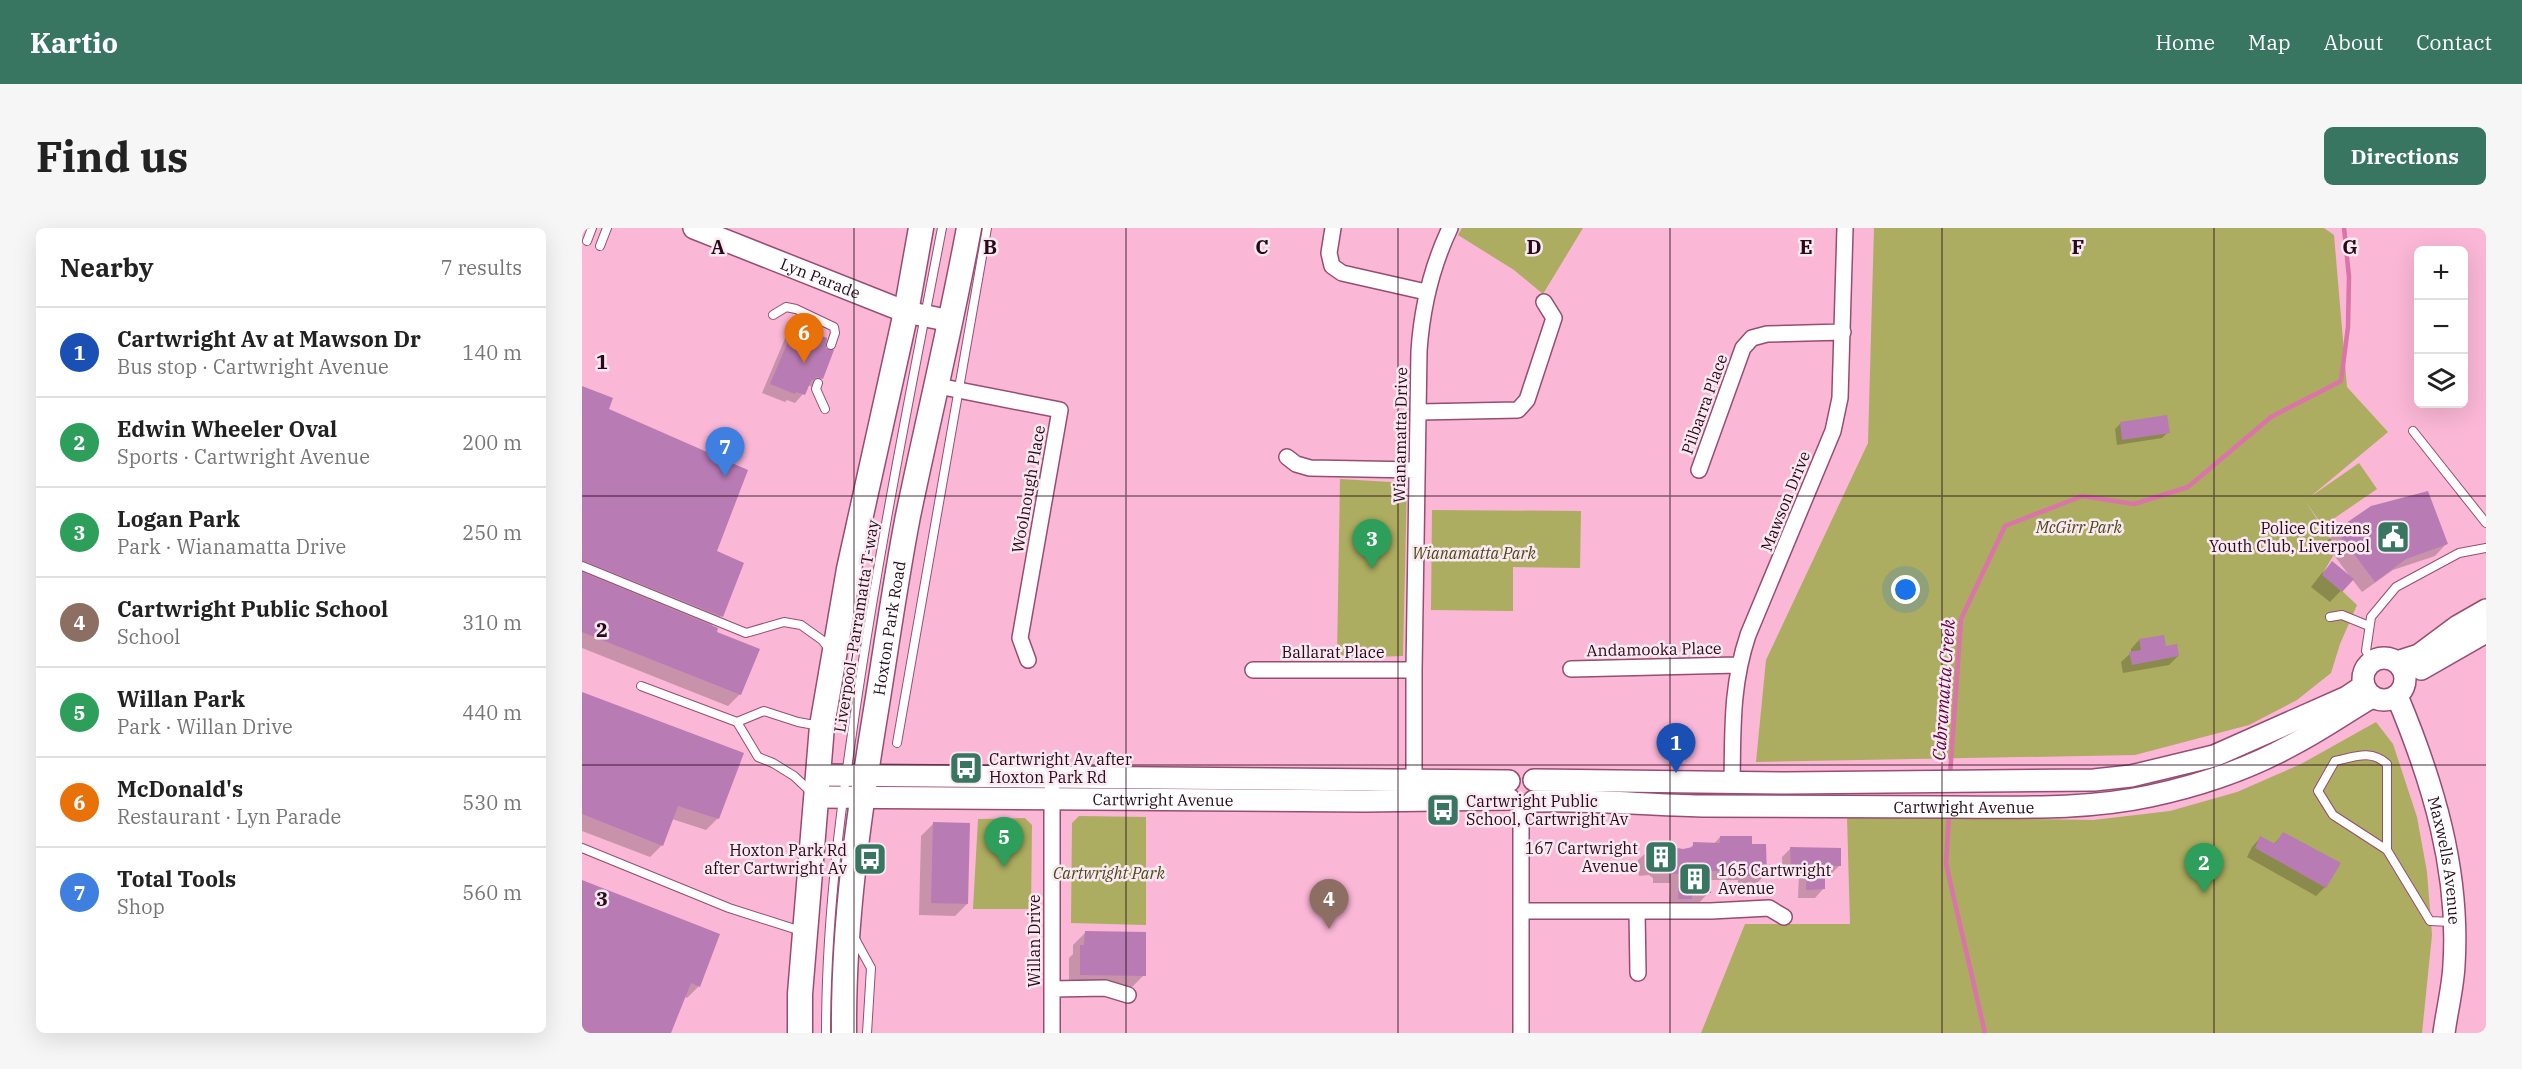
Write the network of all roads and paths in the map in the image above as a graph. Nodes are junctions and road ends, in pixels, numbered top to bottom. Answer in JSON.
{"nodes":[{"id":1,"x":592,"y":228,"type":"edge"},
{"id":2,"x":607,"y":228,"type":"edge"},
{"id":3,"x":694,"y":228,"type":"edge"},
{"id":4,"x":921,"y":228,"type":"edge"},
{"id":5,"x":942,"y":228,"type":"edge"},
{"id":6,"x":969,"y":228,"type":"edge"},
{"id":7,"x":987,"y":228,"type":"edge"},
{"id":8,"x":1333,"y":228,"type":"edge"},
{"id":9,"x":1450,"y":228,"type":"edge"},
{"id":10,"x":1845,"y":228,"type":"edge"},
{"id":11,"x":587,"y":241,"type":"dead end"},
{"id":12,"x":600,"y":246,"type":"dead end"},
{"id":13,"x":1426,"y":292,"type":"junction"},
{"id":14,"x":1544,"y":302,"type":"dead end"},
{"id":15,"x":915,"y":314,"type":"junction"},
{"id":16,"x":774,"y":315,"type":"dead end"},
{"id":17,"x":951,"y":321,"type":"junction"},
{"id":18,"x":1843,"y":332,"type":"junction"},
{"id":19,"x":831,"y":345,"type":"dead end"},
{"id":20,"x":818,"y":382,"type":"dead end"},
{"id":21,"x":948,"y":388,"type":"junction"},
{"id":22,"x":825,"y":409,"type":"dead end"},
{"id":23,"x":1420,"y":412,"type":"junction"},
{"id":24,"x":2414,"y":431,"type":"dead end"},
{"id":25,"x":1287,"y":457,"type":"dead end"},
{"id":26,"x":1416,"y":470,"type":"junction"},
{"id":27,"x":1700,"y":470,"type":"dead end"},
{"id":28,"x":2486,"y":523,"type":"edge"},
{"id":29,"x":2486,"y":548,"type":"edge"},
{"id":30,"x":582,"y":566,"type":"edge"},
{"id":31,"x":2486,"y":610,"type":"edge"},
{"id":32,"x":2330,"y":617,"type":"dead end"},
{"id":33,"x":2369,"y":626,"type":"junction"},
{"id":34,"x":2486,"y":632,"type":"edge"},
{"id":35,"x":834,"y":653,"type":"junction"},
{"id":36,"x":1028,"y":660,"type":"dead end"},
{"id":37,"x":2373,"y":661,"type":"junction"},
{"id":38,"x":1738,"y":665,"type":"junction"},
{"id":39,"x":1571,"y":669,"type":"dead end"},
{"id":40,"x":1253,"y":670,"type":"dead end"},
{"id":41,"x":1414,"y":670,"type":"junction"},
{"id":42,"x":2400,"y":679,"type":"junction"},
{"id":43,"x":641,"y":686,"type":"dead end"},
{"id":44,"x":2368,"y":691,"type":"junction"},
{"id":45,"x":737,"y":723,"type":"junction"},
{"id":46,"x":822,"y":726,"type":"junction"},
{"id":47,"x":897,"y":743,"type":"dead end"},
{"id":48,"x":1053,"y":777,"type":"junction"},
{"id":49,"x":1414,"y":780,"type":"junction"},
{"id":50,"x":1732,"y":782,"type":"junction"},
{"id":51,"x":817,"y":786,"type":"junction"},
{"id":52,"x":854,"y":787,"type":"junction"},
{"id":53,"x":1518,"y":797,"type":"junction"},
{"id":54,"x":1052,"y":798,"type":"junction"},
{"id":55,"x":1455,"y":800,"type":"junction"},
{"id":56,"x":1767,"y":805,"type":"junction"},
{"id":57,"x":1701,"y":806,"type":"junction"},
{"id":58,"x":582,"y":849,"type":"edge"},
{"id":59,"x":2387,"y":850,"type":"junction"},
{"id":60,"x":1521,"y":910,"type":"junction"},
{"id":61,"x":1637,"y":911,"type":"junction"},
{"id":62,"x":1784,"y":917,"type":"dead end"},
{"id":63,"x":2454,"y":922,"type":"junction"},
{"id":64,"x":848,"y":925,"type":"junction"},
{"id":65,"x":806,"y":932,"type":"junction"},
{"id":66,"x":1638,"y":973,"type":"dead end"},
{"id":67,"x":1052,"y":989,"type":"junction"},
{"id":68,"x":1128,"y":995,"type":"dead end"},
{"id":69,"x":800,"y":1033,"type":"edge"},
{"id":70,"x":826,"y":1033,"type":"edge"},
{"id":71,"x":844,"y":1033,"type":"edge"},
{"id":72,"x":867,"y":1033,"type":"edge"},
{"id":73,"x":1052,"y":1033,"type":"edge"},
{"id":74,"x":1521,"y":1033,"type":"edge"},
{"id":75,"x":2444,"y":1033,"type":"edge"}],
"edges":[{"from":1,"to":11,"type":"lane"},
{"from":2,"to":12,"type":"lane"},
{"from":3,"to":15,"type":"street","name":"Lyn Parade"},
{"from":4,"to":15,"type":"main road"},
{"from":5,"to":15,"type":"lane","name":"Liverpool–Parramatta T-way"},
{"from":6,"to":17,"type":"main road","name":"Hoxton Park Road"},
{"from":7,"to":21,"type":"lane"},
{"from":8,"to":13,"type":"street"},
{"from":9,"to":13,"type":"street","name":"Wianamatta Drive"},
{"from":10,"to":18,"type":"street","name":"Mawson Drive"},
{"from":13,"to":23,"type":"street","name":"Wianamatta Drive"},
{"from":14,"to":23,"type":"street"},
{"from":15,"to":17,"type":"street","name":"Lyn Parade"},
{"from":15,"to":35,"type":"main road"},
{"from":15,"to":52,"type":"lane","name":"Liverpool–Parramatta T-way"},
{"from":16,"to":19,"type":"lane"},
{"from":17,"to":21,"type":"main road","name":"Hoxton Park Road"},
{"from":18,"to":27,"type":"street","name":"Pilbarra Place"},
{"from":18,"to":38,"type":"street","name":"Mawson Drive"},
{"from":20,"to":22,"type":"lane"},
{"from":21,"to":36,"type":"street","name":"Woolnough Place"},
{"from":21,"to":47,"type":"lane"},
{"from":21,"to":52,"type":"main road","name":"Hoxton Park Road"},
{"from":23,"to":26,"type":"street","name":"Wianamatta Drive"},
{"from":24,"to":28,"type":"lane"},
{"from":25,"to":26,"type":"street"},
{"from":26,"to":41,"type":"street","name":"Wianamatta Drive"},
{"from":29,"to":33,"type":"lane"},
{"from":30,"to":35,"type":"lane"},
{"from":31,"to":42,"type":"street"},
{"from":32,"to":33,"type":"lane"},
{"from":33,"to":37,"type":"lane"},
{"from":34,"to":42,"type":"street"},
{"from":35,"to":46,"type":"main road"},
{"from":37,"to":42,"type":"street"},
{"from":37,"to":44,"type":"street"},
{"from":38,"to":39,"type":"street","name":"Andamooka Place"},
{"from":38,"to":50,"type":"street","name":"Mawson Drive"},
{"from":40,"to":41,"type":"street","name":"Ballarat Place"},
{"from":41,"to":49,"type":"street","name":"Wianamatta Drive"},
{"from":42,"to":44,"type":"street"},
{"from":42,"to":63,"type":"street","name":"Maxwells Avenue"},
{"from":43,"to":45,"type":"lane"},
{"from":44,"to":50,"type":"street","name":"Cartwright Avenue"},
{"from":44,"to":56,"type":"street","name":"Cartwright Avenue"},
{"from":45,"to":46,"type":"lane"},
{"from":45,"to":51,"type":"lane"},
{"from":46,"to":51,"type":"main road"},
{"from":48,"to":49,"type":"street","name":"Cartwright Avenue"},
{"from":48,"to":52,"type":"street","name":"Cartwright Avenue"},
{"from":48,"to":54,"type":"street","name":"Willan Drive"},
{"from":49,"to":53,"type":"street","name":"Cartwright Avenue"},
{"from":49,"to":55,"type":"street"},
{"from":50,"to":53,"type":"street","name":"Cartwright Avenue"},
{"from":50,"to":56,"type":"street"},
{"from":50,"to":57,"type":"street"},
{"from":51,"to":52,"type":"street","name":"Cartwright Avenue"},
{"from":51,"to":65,"type":"main road"},
{"from":52,"to":54,"type":"street","name":"Cartwright Avenue"},
{"from":52,"to":64,"type":"main road","name":"Hoxton Park Road"},
{"from":52,"to":70,"type":"lane","name":"Liverpool–Parramatta T-way"},
{"from":53,"to":55,"type":"street","name":"Cartwright Avenue"},
{"from":53,"to":57,"type":"street","name":"Cartwright Avenue"},
{"from":53,"to":60,"type":"street"},
{"from":54,"to":55,"type":"street","name":"Cartwright Avenue"},
{"from":54,"to":67,"type":"street","name":"Willan Drive"},
{"from":56,"to":57,"type":"street","name":"Cartwright Avenue"},
{"from":58,"to":65,"type":"lane"},
{"from":59,"to":59,"type":"lane"},
{"from":59,"to":63,"type":"lane"},
{"from":60,"to":61,"type":"street"},
{"from":60,"to":74,"type":"street"},
{"from":61,"to":62,"type":"street"},
{"from":61,"to":66,"type":"street"},
{"from":63,"to":75,"type":"street","name":"Maxwells Avenue"},
{"from":64,"to":71,"type":"main road","name":"Hoxton Park Road"},
{"from":64,"to":72,"type":"lane"},
{"from":65,"to":69,"type":"main road"},
{"from":67,"to":68,"type":"street"},
{"from":67,"to":73,"type":"street","name":"Willan Drive"}]}
